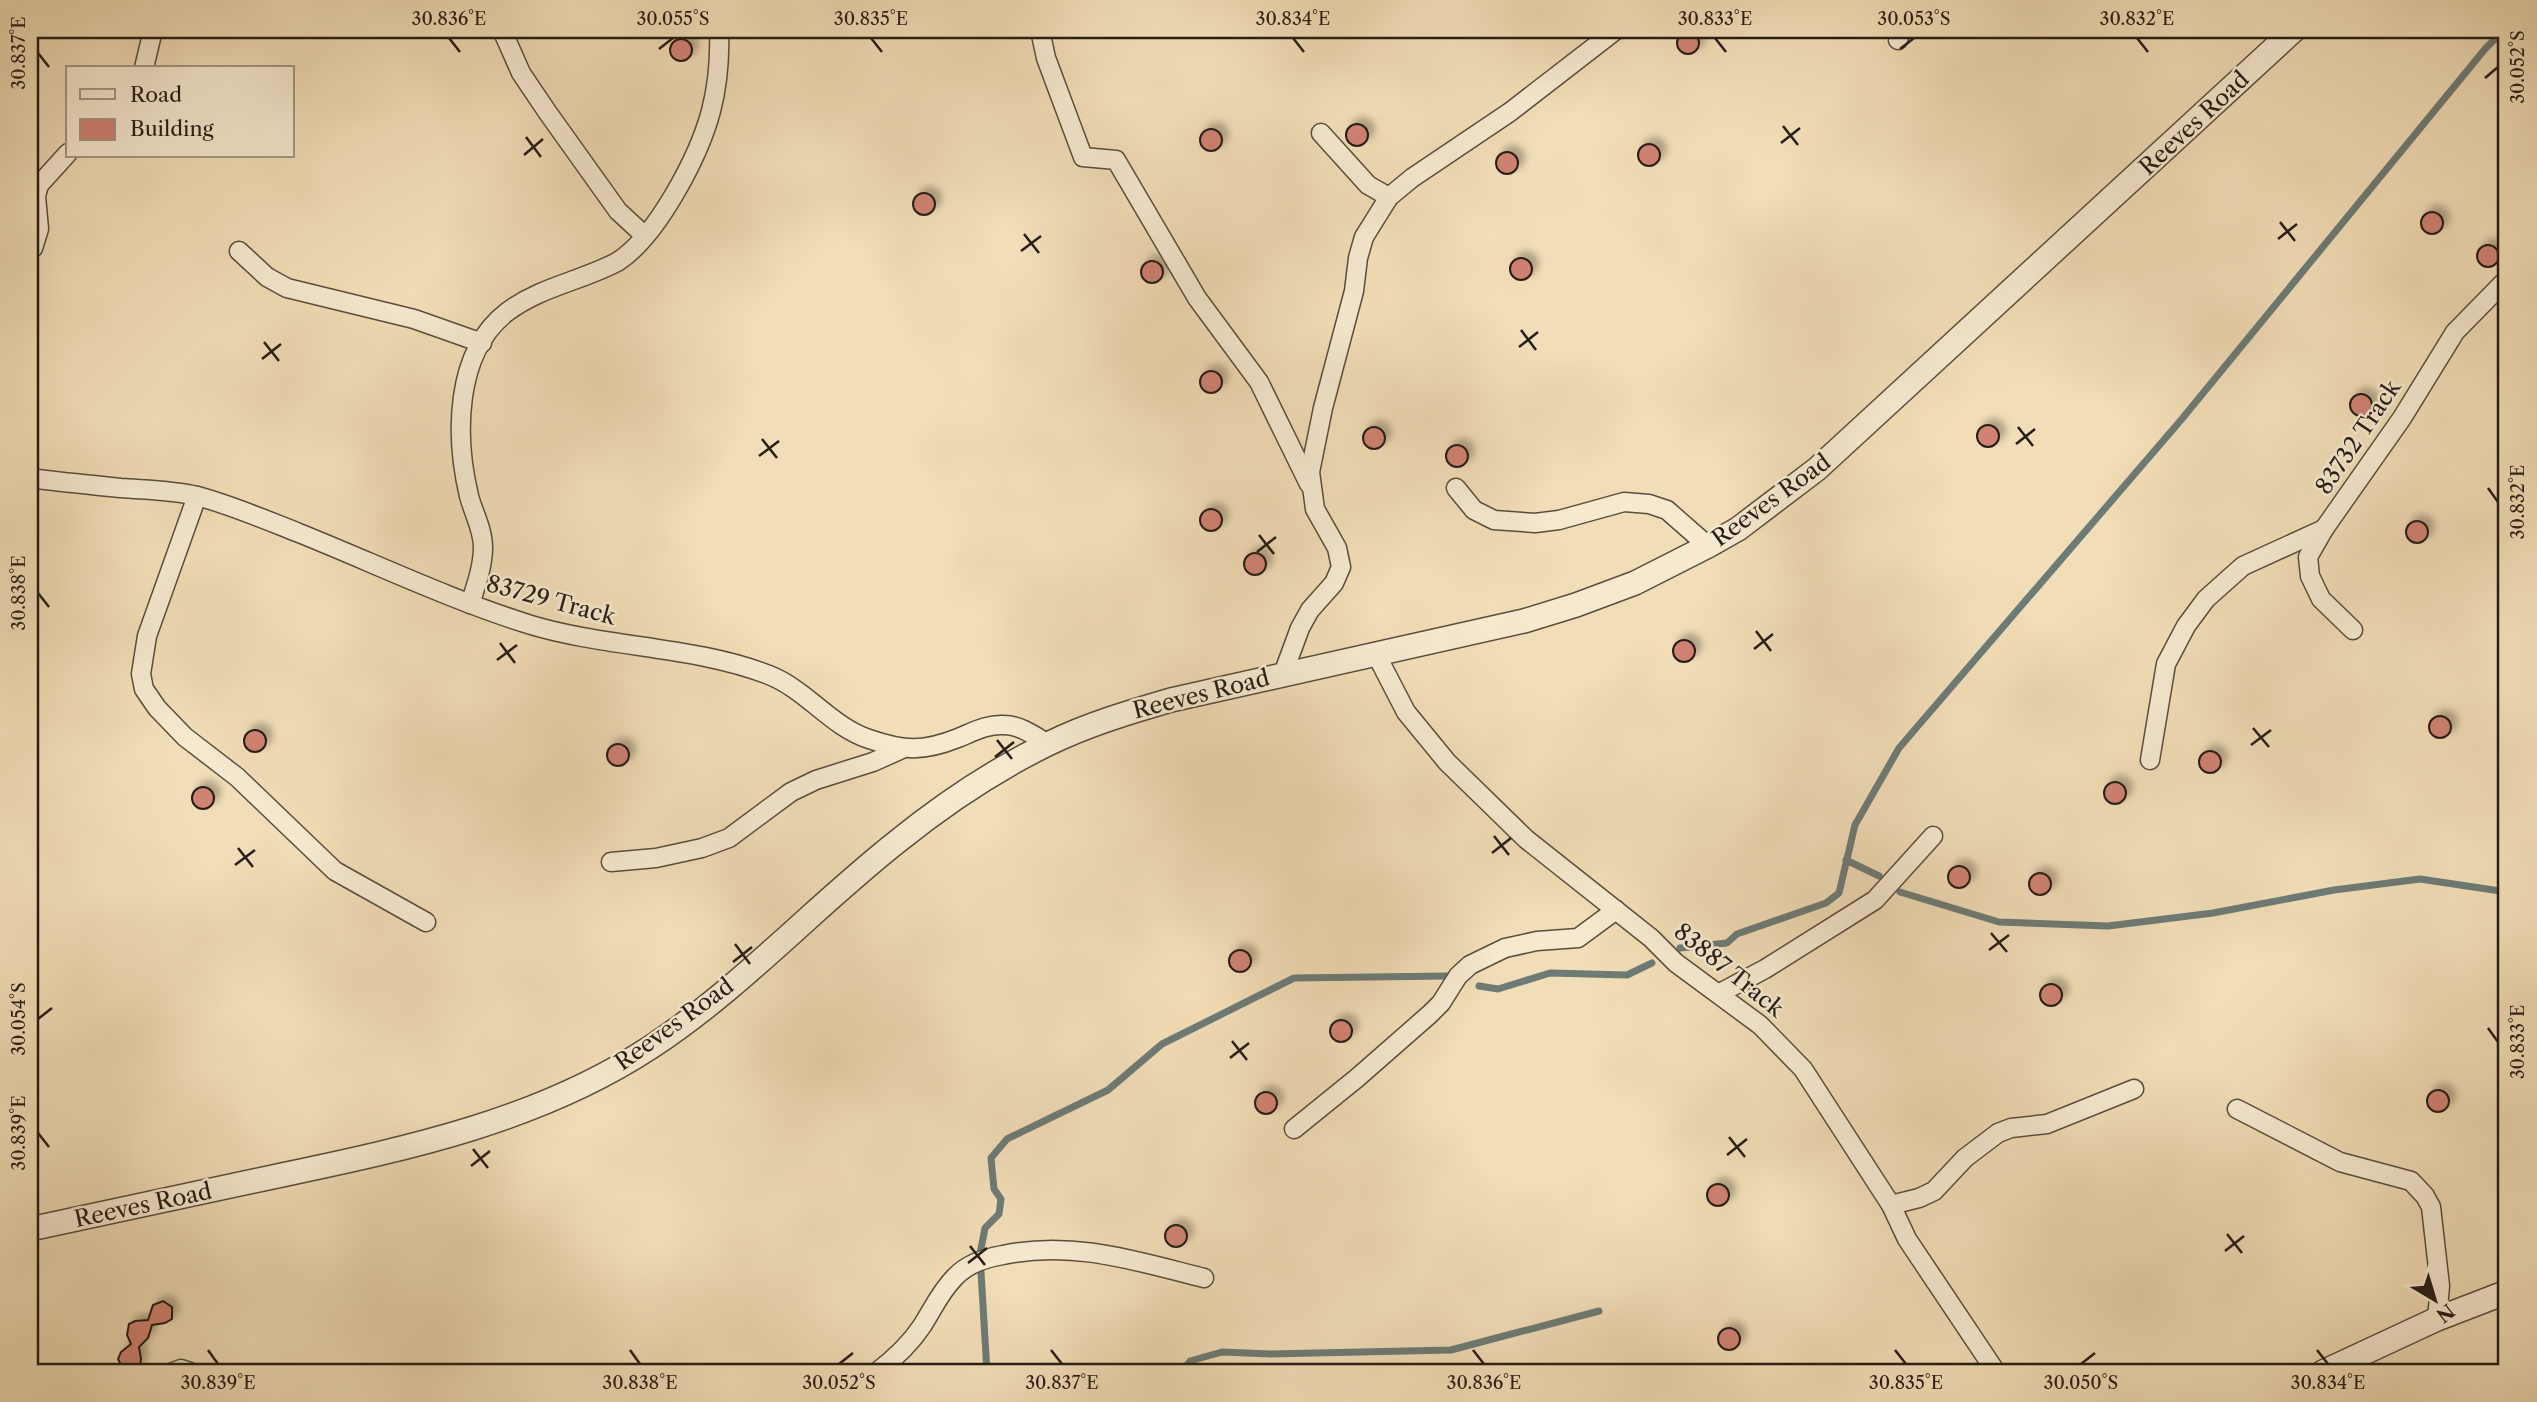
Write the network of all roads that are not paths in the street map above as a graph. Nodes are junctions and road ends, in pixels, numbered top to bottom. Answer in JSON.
{"nodes":[{"id":1,"x":153,"y":30,"type":"edge"},
{"id":2,"x":502,"y":30,"type":"edge"},
{"id":3,"x":719,"y":30,"type":"edge"},
{"id":4,"x":1041,"y":30,"type":"edge"},
{"id":5,"x":1616,"y":30,"type":"edge"},
{"id":6,"x":2294,"y":30,"type":"edge"},
{"id":7,"x":144,"y":66,"type":"edge"},
{"id":8,"x":1321,"y":133,"type":"dead end"},
{"id":9,"x":66,"y":155,"type":"edge"},
{"id":10,"x":1389,"y":197,"type":"junction"},
{"id":11,"x":645,"y":236,"type":"junction"},
{"id":12,"x":31,"y":248,"type":"edge"},
{"id":13,"x":239,"y":251,"type":"dead end"},
{"id":14,"x":2507,"y":279,"type":"edge"},
{"id":15,"x":482,"y":343,"type":"junction"},
{"id":16,"x":30,"y":478,"type":"edge"},
{"id":17,"x":1456,"y":488,"type":"dead end"},
{"id":18,"x":1312,"y":491,"type":"junction"},
{"id":19,"x":197,"y":496,"type":"junction"},
{"id":20,"x":2324,"y":529,"type":"junction"},
{"id":21,"x":1708,"y":546,"type":"junction"},
{"id":22,"x":470,"y":604,"type":"junction"},
{"id":23,"x":2353,"y":630,"type":"dead end"},
{"id":24,"x":1376,"y":654,"type":"junction"},
{"id":25,"x":1283,"y":674,"type":"junction"},
{"id":26,"x":1048,"y":744,"type":"junction"},
{"id":27,"x":902,"y":749,"type":"junction"},
{"id":28,"x":2150,"y":760,"type":"dead end"},
{"id":29,"x":1933,"y":836,"type":"dead end"},
{"id":30,"x":611,"y":862,"type":"dead end"},
{"id":31,"x":1616,"y":910,"type":"junction"},
{"id":32,"x":426,"y":922,"type":"dead end"},
{"id":33,"x":1720,"y":993,"type":"junction"},
{"id":34,"x":2134,"y":1089,"type":"dead end"},
{"id":35,"x":2237,"y":1109,"type":"dead end"},
{"id":36,"x":1294,"y":1129,"type":"dead end"},
{"id":37,"x":1891,"y":1205,"type":"junction"},
{"id":38,"x":30,"y":1229,"type":"edge"},
{"id":39,"x":1204,"y":1278,"type":"dead end"},
{"id":40,"x":2507,"y":1292,"type":"edge"},
{"id":41,"x":2437,"y":1319,"type":"junction"},
{"id":42,"x":2338,"y":1369,"type":"edge"},
{"id":43,"x":173,"y":1372,"type":"edge"},
{"id":44,"x":190,"y":1372,"type":"edge"},
{"id":45,"x":877,"y":1372,"type":"edge"},
{"id":46,"x":1996,"y":1372,"type":"edge"}],
"edges":[{"from":1,"to":7,"type":"street"},
{"from":2,"to":11,"type":"street"},
{"from":3,"to":11,"type":"street"},
{"from":4,"to":18,"type":"street"},
{"from":5,"to":10,"type":"street"},
{"from":6,"to":21,"type":"street","name":"Reeves Road"},
{"from":8,"to":10,"type":"street"},
{"from":9,"to":12,"type":"street"},
{"from":10,"to":18,"type":"street"},
{"from":11,"to":15,"type":"street"},
{"from":13,"to":15,"type":"street"},
{"from":14,"to":20,"type":"street","name":"83732 Track"},
{"from":15,"to":22,"type":"street"},
{"from":16,"to":19,"type":"street","name":"83729 Track"},
{"from":17,"to":21,"type":"street"},
{"from":18,"to":25,"type":"street"},
{"from":19,"to":22,"type":"street","name":"83729 Track"},
{"from":19,"to":32,"type":"street"},
{"from":20,"to":23,"type":"street","name":"83732 Track"},
{"from":20,"to":28,"type":"street"},
{"from":21,"to":24,"type":"street","name":"Reeves Road"},
{"from":22,"to":27,"type":"street","name":"83729 Track"},
{"from":24,"to":25,"type":"street","name":"Reeves Road"},
{"from":24,"to":31,"type":"street","name":"83887 Track"},
{"from":25,"to":26,"type":"street","name":"Reeves Road"},
{"from":26,"to":27,"type":"street","name":"83729 Track"},
{"from":26,"to":38,"type":"street","name":"Reeves Road"},
{"from":27,"to":30,"type":"street"},
{"from":29,"to":33,"type":"street"},
{"from":31,"to":33,"type":"street","name":"83887 Track"},
{"from":31,"to":36,"type":"street"},
{"from":33,"to":37,"type":"street","name":"83887 Track"},
{"from":34,"to":37,"type":"street"},
{"from":35,"to":41,"type":"street"},
{"from":37,"to":46,"type":"street","name":"83887 Track"},
{"from":39,"to":45,"type":"street"},
{"from":40,"to":41,"type":"street"},
{"from":41,"to":42,"type":"street"},
{"from":43,"to":44,"type":"street"}]}
